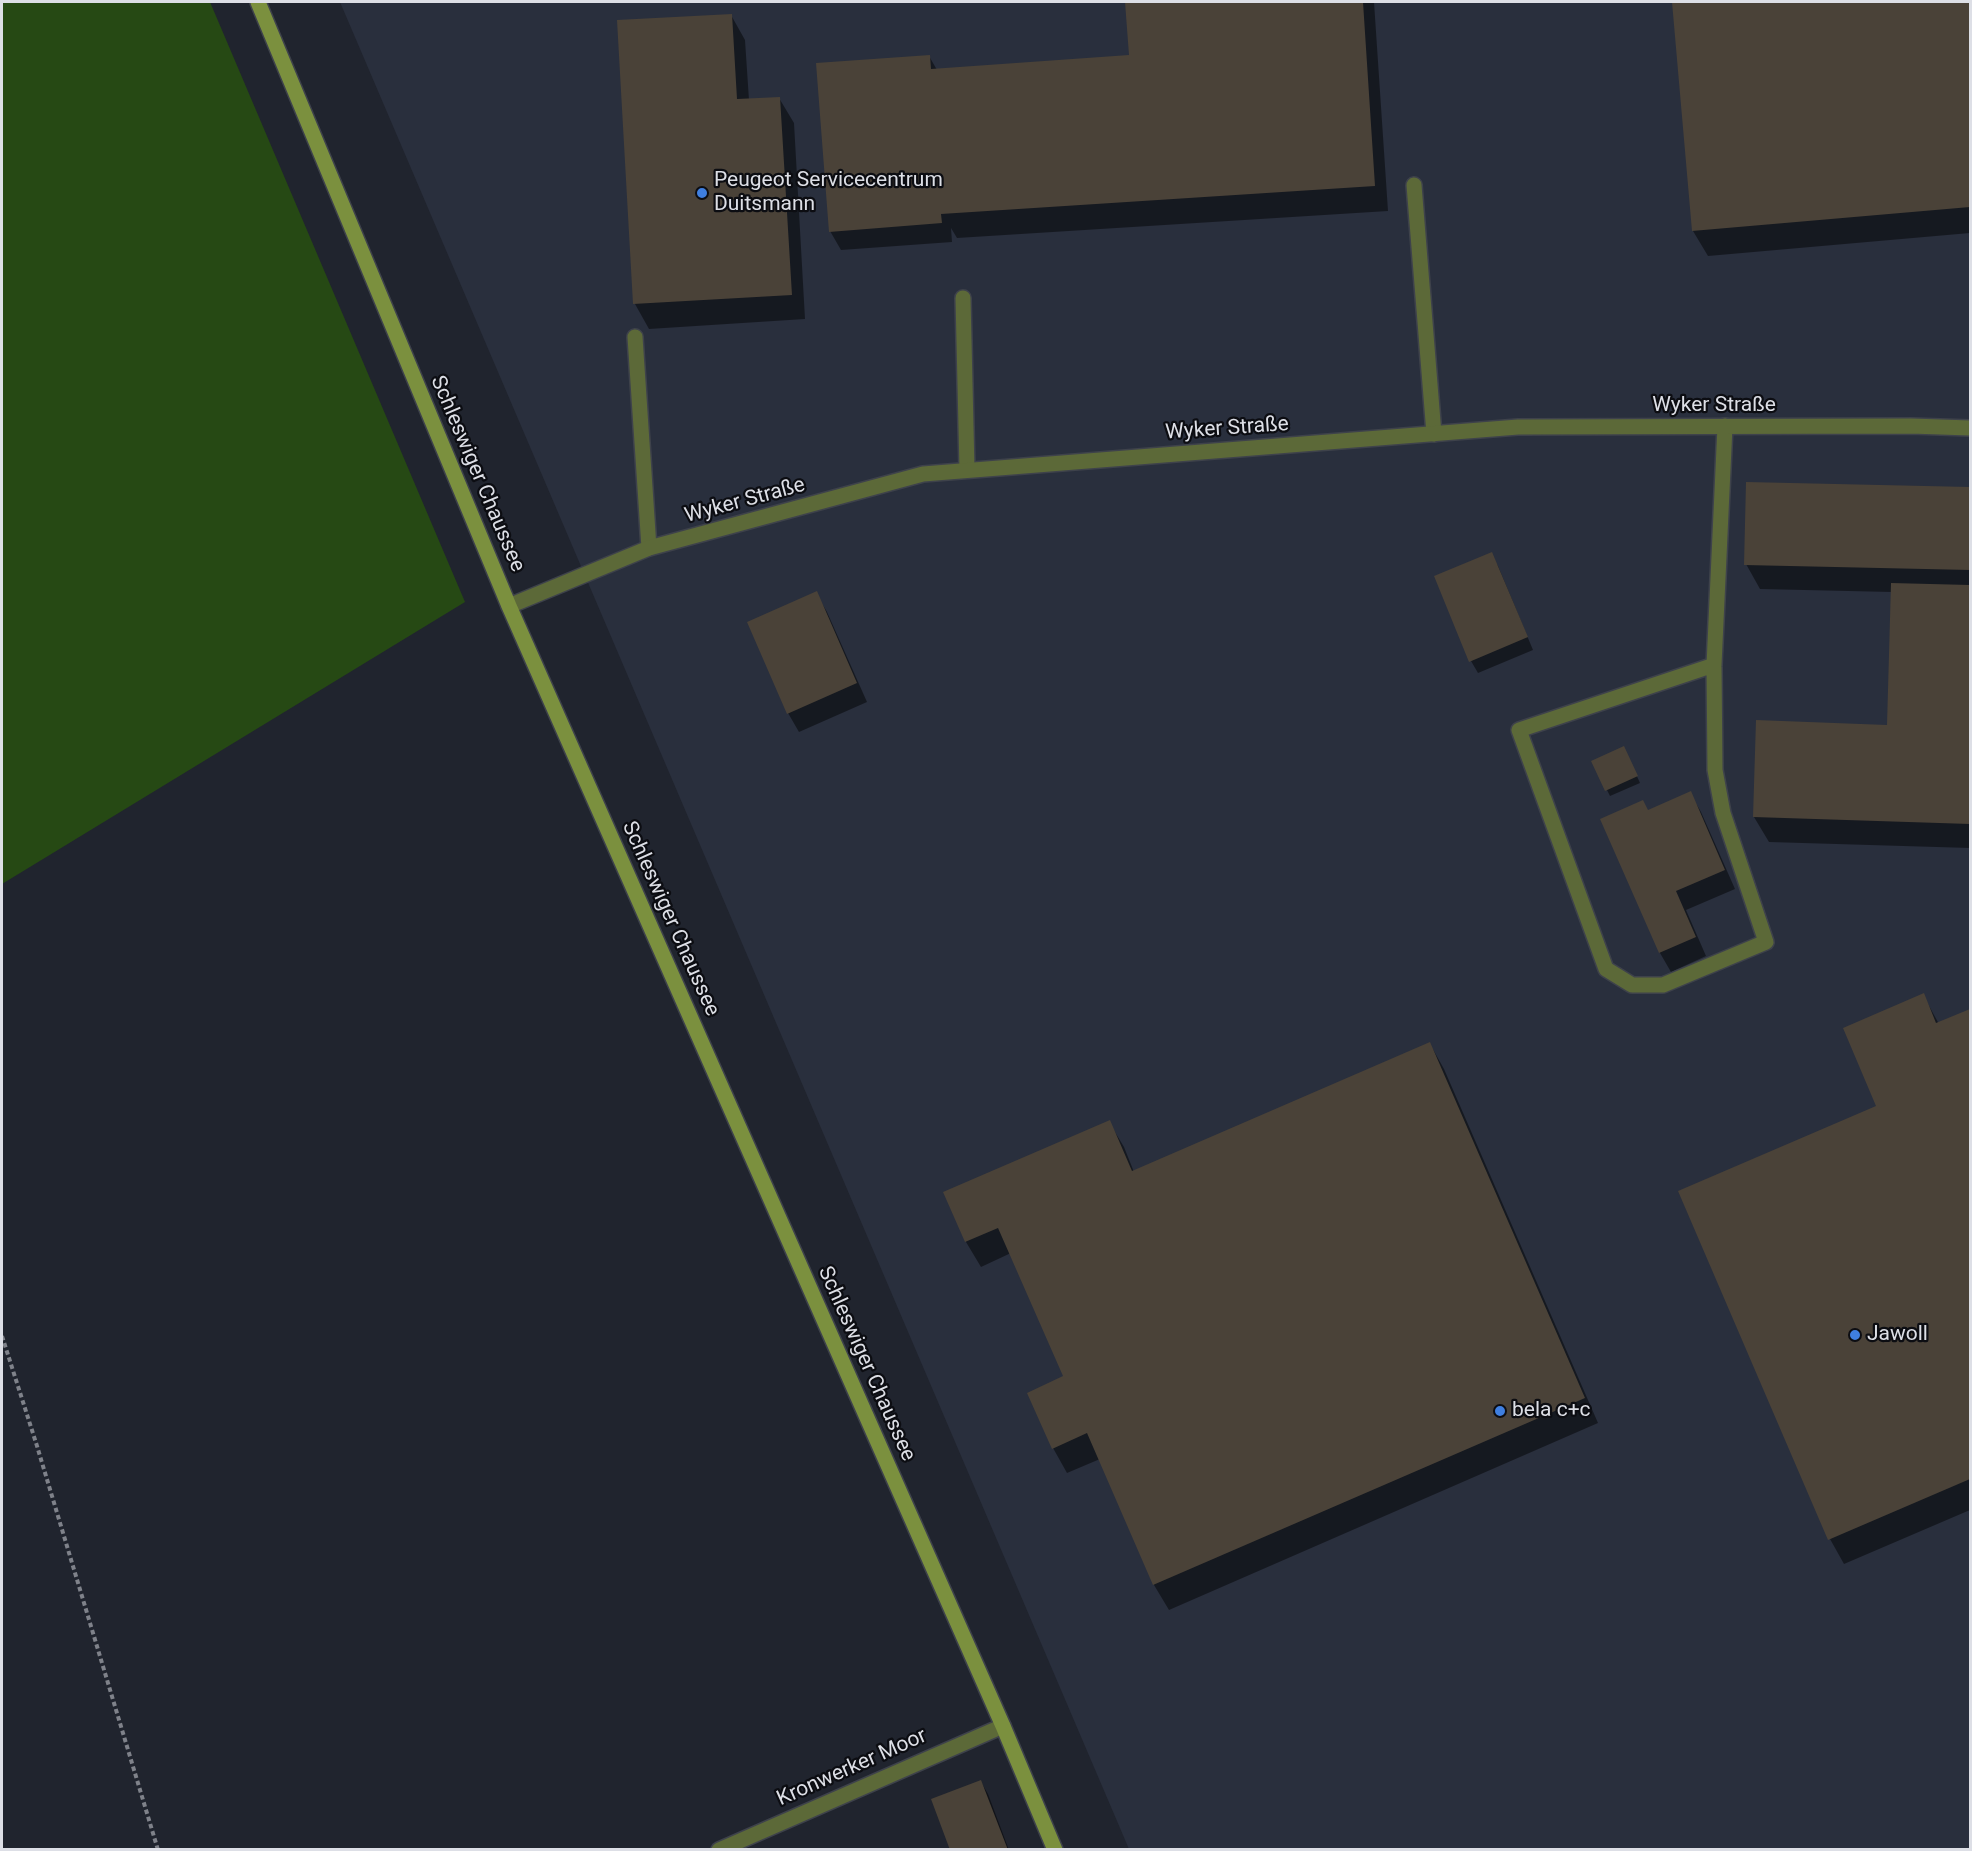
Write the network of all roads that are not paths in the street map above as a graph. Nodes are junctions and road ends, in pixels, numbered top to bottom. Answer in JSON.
{"nodes":[{"id":1,"x":258,"y":2,"type":"edge"},
{"id":2,"x":1414,"y":185,"type":"dead end"},
{"id":3,"x":963,"y":298,"type":"dead end"},
{"id":4,"x":635,"y":337,"type":"dead end"},
{"id":5,"x":1725,"y":426,"type":"junction"},
{"id":6,"x":1971,"y":428,"type":"edge"},
{"id":7,"x":1434,"y":434,"type":"junction"},
{"id":8,"x":967,"y":470,"type":"junction"},
{"id":9,"x":649,"y":548,"type":"junction"},
{"id":10,"x":509,"y":606,"type":"junction"},
{"id":11,"x":1714,"y":665,"type":"junction"},
{"id":12,"x":1003,"y":1726,"type":"junction"},
{"id":13,"x":719,"y":1850,"type":"edge"},
{"id":14,"x":1055,"y":1850,"type":"edge"}],
"edges":[{"from":1,"to":10,"type":"main road","name":"Schleswiger Chaussee"},
{"from":2,"to":7,"type":"street"},
{"from":3,"to":8,"type":"street"},
{"from":4,"to":9,"type":"street"},
{"from":5,"to":6,"type":"street","name":"Wyker Straße"},
{"from":5,"to":7,"type":"street","name":"Wyker Straße"},
{"from":5,"to":11,"type":"street"},
{"from":7,"to":8,"type":"street","name":"Wyker Straße"},
{"from":8,"to":9,"type":"street","name":"Wyker Straße"},
{"from":9,"to":10,"type":"street","name":"Wyker Straße"},
{"from":10,"to":12,"type":"main road","name":"Schleswiger Chaussee"},
{"from":11,"to":11,"type":"street"},
{"from":12,"to":13,"type":"street","name":"Kronwerker Moor"},
{"from":12,"to":14,"type":"main road","name":"Schleswiger Chaussee"}]}
